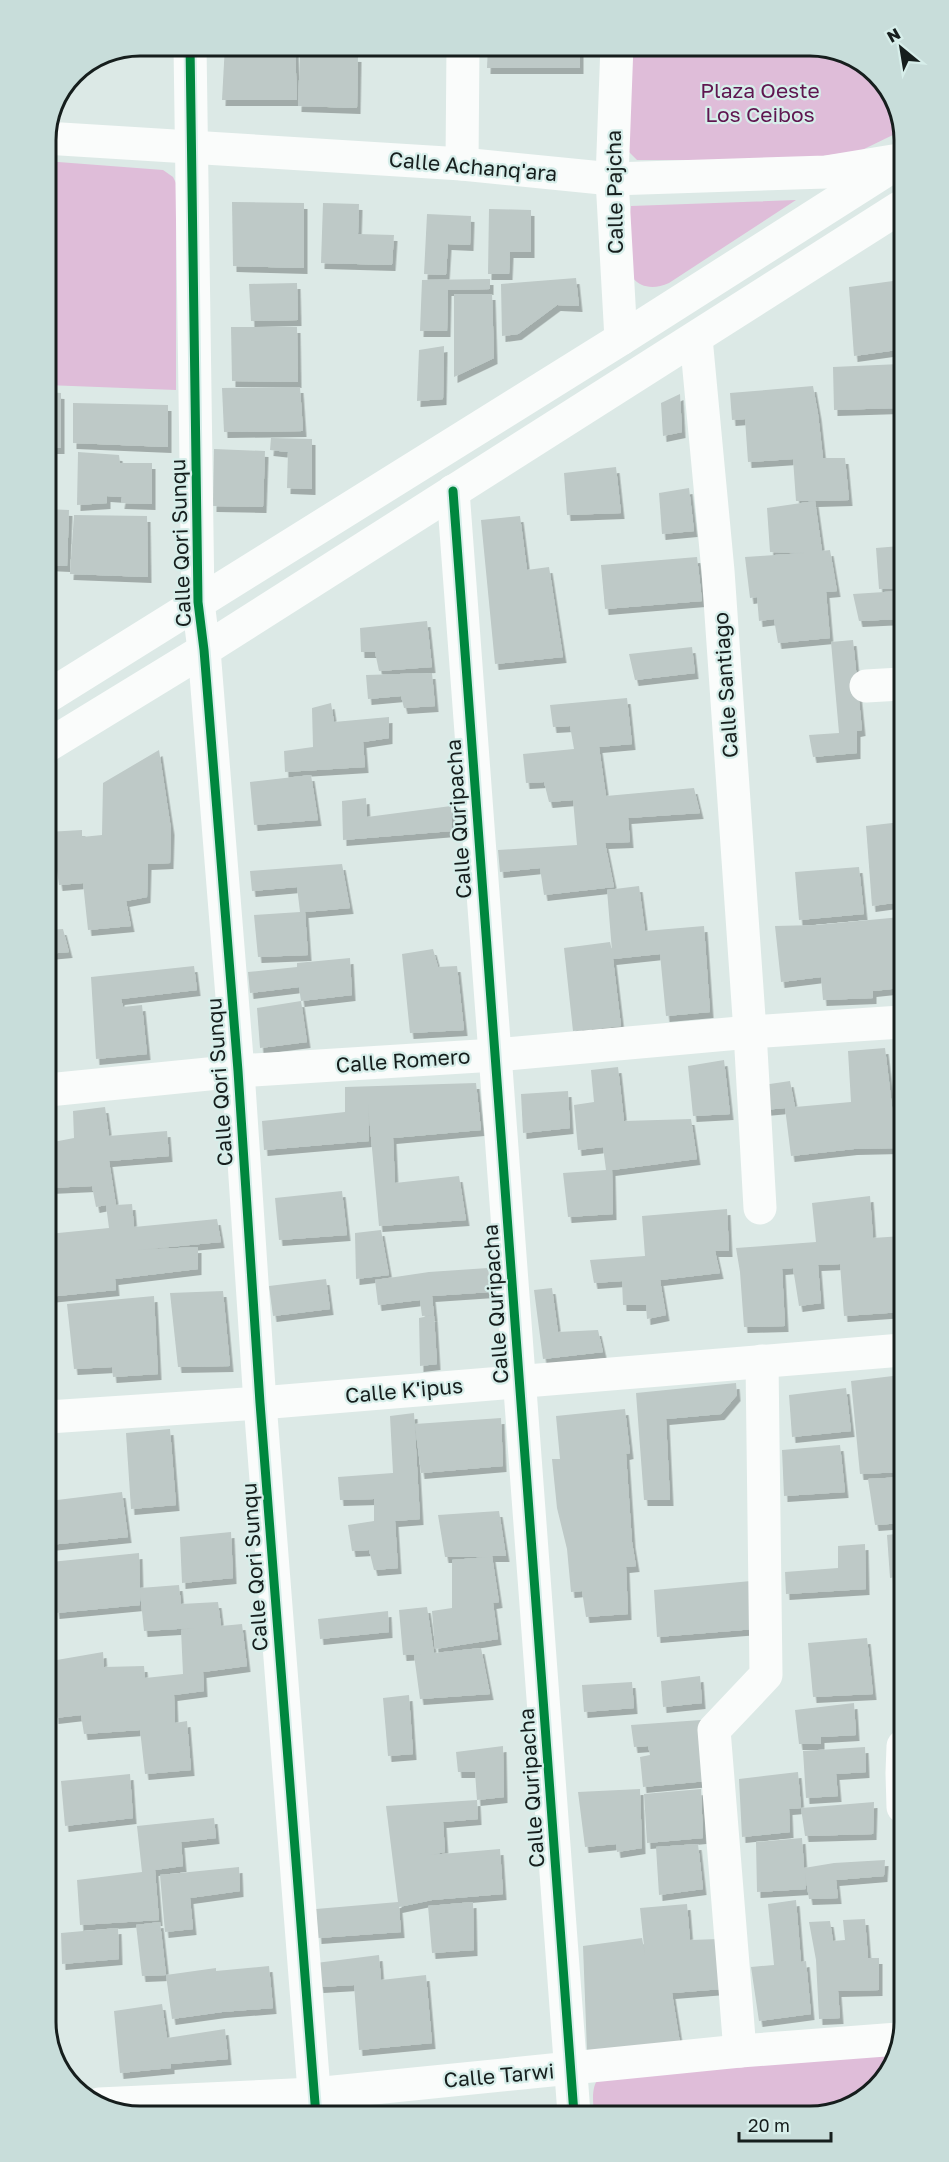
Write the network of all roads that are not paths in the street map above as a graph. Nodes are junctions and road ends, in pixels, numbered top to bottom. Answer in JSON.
{"nodes":[{"id":1,"x":190,"y":56,"type":"edge"},
{"id":2,"x":463,"y":56,"type":"edge"},
{"id":3,"x":617,"y":56,"type":"edge"},
{"id":4,"x":56,"y":139,"type":"edge"},
{"id":5,"x":191,"y":149,"type":"junction"},
{"id":6,"x":894,"y":162,"type":"edge"},
{"id":7,"x":462,"y":164,"type":"junction"},
{"id":8,"x":894,"y":164,"type":"edge"},
{"id":9,"x":612,"y":179,"type":"junction"},
{"id":10,"x":894,"y":211,"type":"edge"},
{"id":11,"x":696,"y":338,"type":"junction"},
{"id":12,"x":621,"y":339,"type":"junction"},
{"id":13,"x":453,"y":491,"type":"junction"},
{"id":14,"x":198,"y":602,"type":"junction"},
{"id":15,"x":204,"y":650,"type":"junction"},
{"id":16,"x":894,"y":684,"type":"edge"},
{"id":17,"x":866,"y":686,"type":"dead end"},
{"id":18,"x":56,"y":691,"type":"edge"},
{"id":19,"x":56,"y":740,"type":"edge"},
{"id":20,"x":894,"y":1023,"type":"edge"},
{"id":21,"x":750,"y":1032,"type":"junction"},
{"id":22,"x":495,"y":1055,"type":"junction"},
{"id":23,"x":238,"y":1071,"type":"junction"},
{"id":24,"x":56,"y":1089,"type":"edge"},
{"id":25,"x":760,"y":1208,"type":"dead end"},
{"id":26,"x":894,"y":1351,"type":"edge"},
{"id":27,"x":762,"y":1361,"type":"junction"},
{"id":28,"x":520,"y":1382,"type":"junction"},
{"id":29,"x":260,"y":1403,"type":"junction"},
{"id":30,"x":56,"y":1416,"type":"edge"},
{"id":31,"x":892,"y":2039,"type":"edge"},
{"id":32,"x":740,"y":2051,"type":"junction"},
{"id":33,"x":571,"y":2069,"type":"junction"},
{"id":34,"x":120,"y":2104,"type":"edge"},
{"id":35,"x":315,"y":2105,"type":"edge"},
{"id":36,"x":573,"y":2106,"type":"edge"}],
"edges":[{"from":1,"to":5,"type":"street","name":"Calle Qori Sunqu"},
{"from":2,"to":7,"type":"street"},
{"from":3,"to":9,"type":"street","name":"Calle Pajcha"},
{"from":4,"to":5,"type":"street","name":"Calle Achanq'ara"},
{"from":5,"to":7,"type":"street","name":"Calle Achanq'ara"},
{"from":5,"to":14,"type":"street","name":"Calle Qori Sunqu"},
{"from":6,"to":9,"type":"street","name":"Calle Achanq'ara"},
{"from":7,"to":9,"type":"street","name":"Calle Achanq'ara"},
{"from":8,"to":12,"type":"street"},
{"from":9,"to":12,"type":"street","name":"Calle Pajcha"},
{"from":10,"to":11,"type":"street"},
{"from":11,"to":13,"type":"street"},
{"from":11,"to":21,"type":"street","name":"Calle Santiago"},
{"from":12,"to":14,"type":"street"},
{"from":13,"to":15,"type":"street"},
{"from":13,"to":22,"type":"street","name":"Calle Quripacha"},
{"from":14,"to":15,"type":"street","name":"Calle Qori Sunqu"},
{"from":14,"to":18,"type":"street"},
{"from":15,"to":19,"type":"street"},
{"from":15,"to":23,"type":"street","name":"Calle Qori Sunqu"},
{"from":16,"to":17,"type":"street"},
{"from":20,"to":21,"type":"street","name":"Calle Romero"},
{"from":21,"to":22,"type":"street","name":"Calle Romero"},
{"from":21,"to":25,"type":"street","name":"Calle Santiago"},
{"from":22,"to":23,"type":"street","name":"Calle Romero"},
{"from":22,"to":28,"type":"street","name":"Calle Quripacha"},
{"from":23,"to":24,"type":"street","name":"Calle Romero"},
{"from":23,"to":29,"type":"street","name":"Calle Qori Sunqu"},
{"from":26,"to":27,"type":"street","name":"Calle K'ipus"},
{"from":27,"to":28,"type":"street","name":"Calle K'ipus"},
{"from":27,"to":32,"type":"street"},
{"from":28,"to":29,"type":"street","name":"Calle K'ipus"},
{"from":28,"to":33,"type":"street","name":"Calle Quripacha"},
{"from":29,"to":30,"type":"street","name":"Calle K'ipus"},
{"from":29,"to":35,"type":"street","name":"Calle Qori Sunqu"},
{"from":31,"to":32,"type":"street","name":"Calle Tarwi"},
{"from":32,"to":33,"type":"street","name":"Calle Tarwi"},
{"from":33,"to":35,"type":"street","name":"Calle Tarwi"},
{"from":33,"to":36,"type":"street","name":"Calle Quripacha"},
{"from":34,"to":35,"type":"street","name":"Calle Tarwi"}]}
